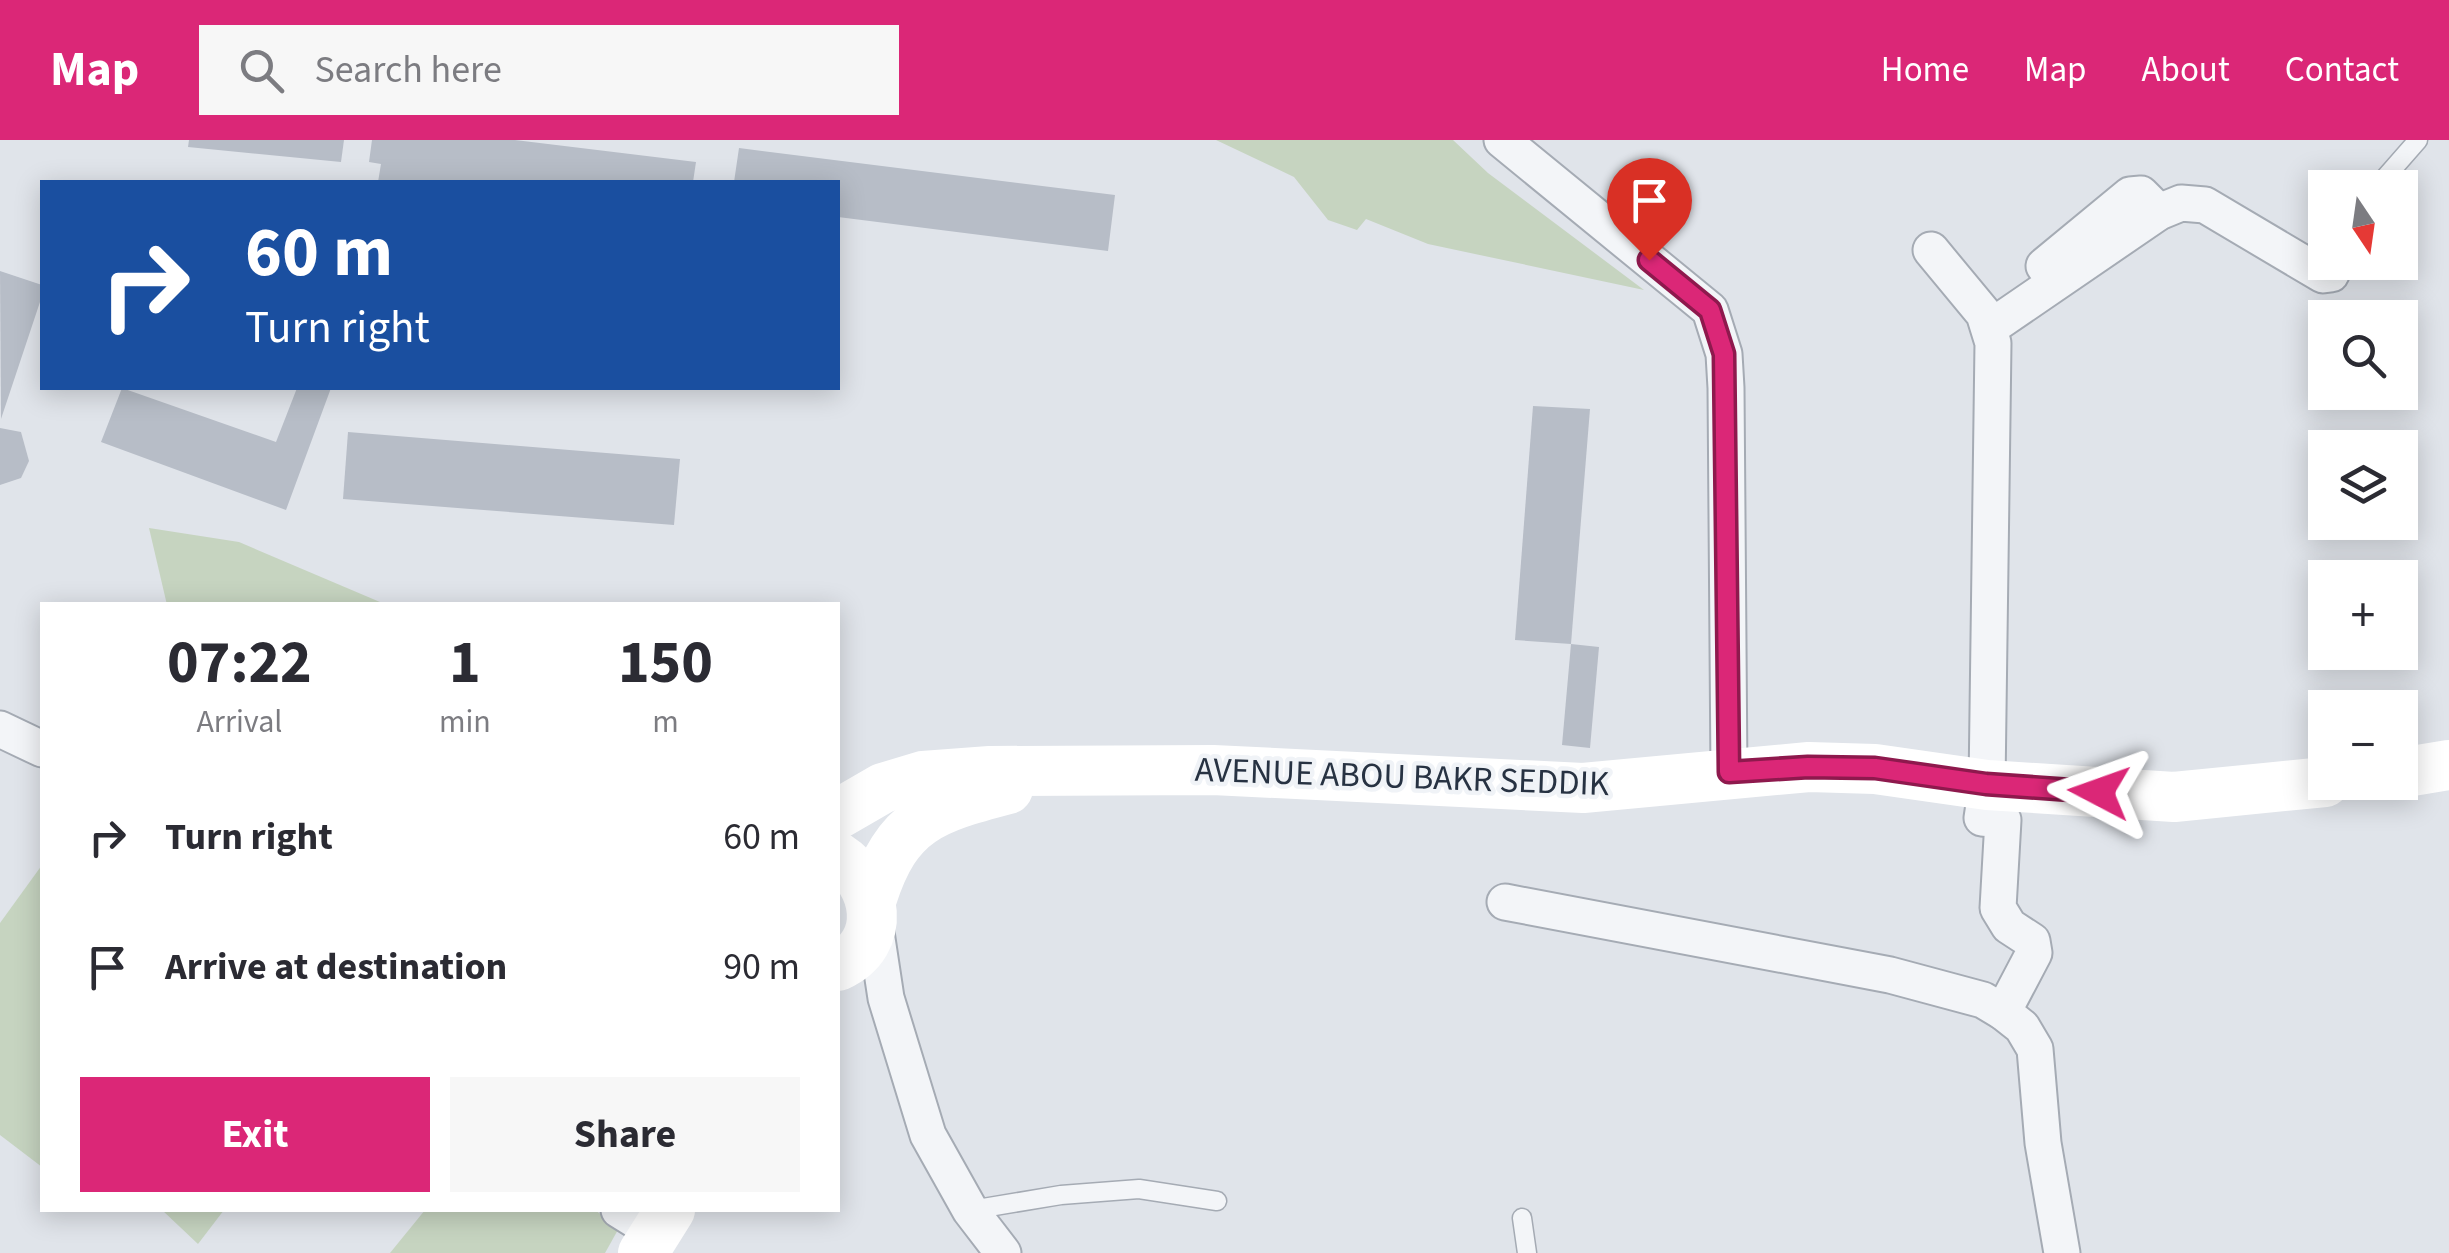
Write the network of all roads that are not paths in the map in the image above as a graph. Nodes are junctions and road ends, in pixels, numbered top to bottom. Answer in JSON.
{"nodes":[{"id":1,"x":1502,"y":140,"type":"edge"},
{"id":2,"x":2418,"y":140,"type":"edge"},
{"id":3,"x":2392,"y":170,"type":"edge"},
{"id":4,"x":1930,"y":250,"type":"dead end"},
{"id":5,"x":2308,"y":266,"type":"edge"},
{"id":6,"x":1988,"y":320,"type":"junction"},
{"id":7,"x":0,"y":729,"type":"edge"},
{"id":8,"x":40,"y":749,"type":"edge"},
{"id":9,"x":2449,"y":766,"type":"edge"},
{"id":10,"x":2418,"y":770,"type":"edge"},
{"id":11,"x":1076,"y":772,"type":"junction"},
{"id":12,"x":1729,"y":772,"type":"junction"},
{"id":13,"x":1986,"y":784,"type":"junction"},
{"id":14,"x":2308,"y":784,"type":"edge"},
{"id":15,"x":840,"y":813,"type":"edge"},
{"id":16,"x":840,"y":857,"type":"edge"},
{"id":17,"x":1505,"y":902,"type":"dead end"},
{"id":18,"x":872,"y":908,"type":"junction"},
{"id":19,"x":840,"y":967,"type":"edge"},
{"id":20,"x":886,"y":998,"type":"junction"},
{"id":21,"x":2003,"y":1012,"type":"junction"},
{"id":22,"x":1217,"y":1202,"type":"dead end"},
{"id":23,"x":970,"y":1210,"type":"junction"},
{"id":24,"x":1522,"y":1218,"type":"dead end"},
{"id":25,"x":995,"y":1251,"type":"edge"},
{"id":26,"x":1527,"y":1253,"type":"edge"},
{"id":27,"x":2062,"y":1253,"type":"edge"}],
"edges":[{"from":1,"to":12,"type":"street"},
{"from":2,"to":3,"type":"lane"},
{"from":4,"to":6,"type":"street"},
{"from":5,"to":6,"type":"street"},
{"from":6,"to":13,"type":"street"},
{"from":7,"to":8,"type":"street"},
{"from":9,"to":10,"type":"street"},
{"from":11,"to":12,"type":"street","name":"AVENUE ABOU BAKR SEDDIK"},
{"from":11,"to":15,"type":"street"},
{"from":11,"to":18,"type":"street"},
{"from":12,"to":13,"type":"street","name":"AVENUE ABOU BAKR SEDDIK"},
{"from":13,"to":14,"type":"street","name":"AVENUE ABOU BAKR SEDDIK"},
{"from":13,"to":21,"type":"street"},
{"from":16,"to":18,"type":"street"},
{"from":17,"to":21,"type":"street"},
{"from":18,"to":19,"type":"street"},
{"from":18,"to":20,"type":"street"},
{"from":19,"to":20,"type":"street"},
{"from":20,"to":23,"type":"street"},
{"from":21,"to":27,"type":"street"},
{"from":22,"to":23,"type":"lane"},
{"from":23,"to":25,"type":"street"},
{"from":24,"to":26,"type":"lane"}]}
